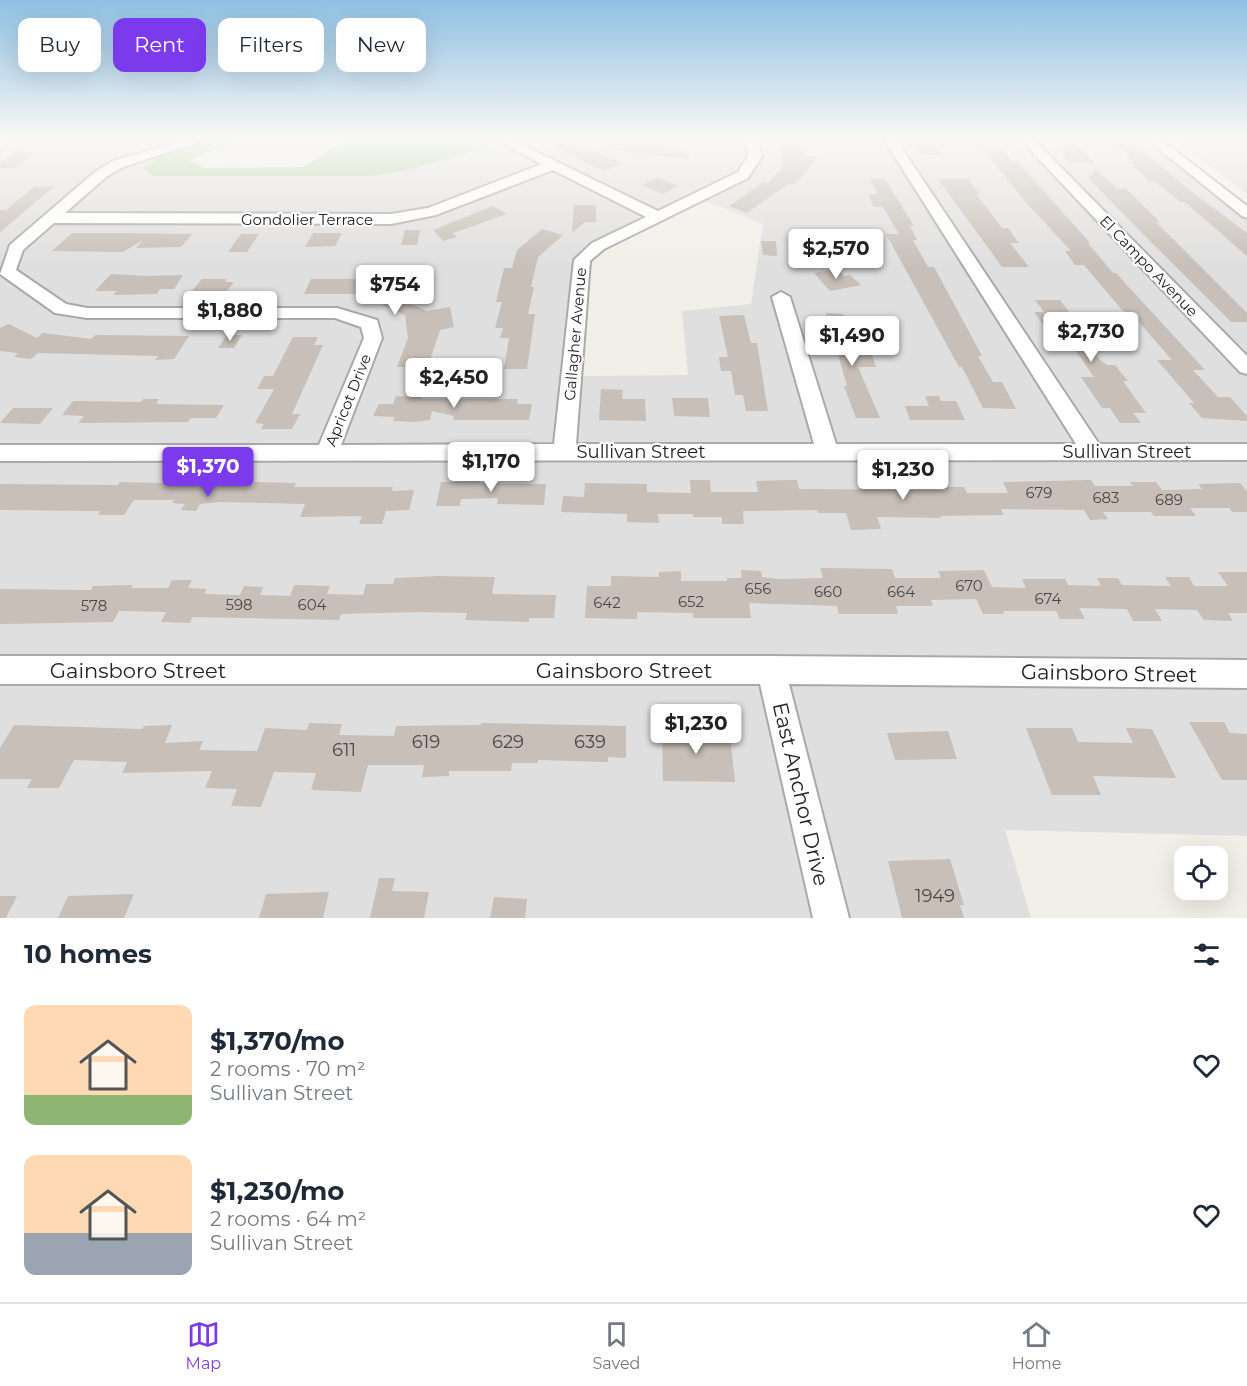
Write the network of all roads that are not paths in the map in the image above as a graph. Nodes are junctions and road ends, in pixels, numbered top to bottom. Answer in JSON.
{"nodes":[{"id":1,"x":93,"y":181,"type":"edge"},
{"id":2,"x":512,"y":181,"type":"edge"},
{"id":3,"x":585,"y":181,"type":"edge"},
{"id":4,"x":729,"y":181,"type":"edge"},
{"id":5,"x":918,"y":181,"type":"edge"},
{"id":6,"x":1066,"y":181,"type":"edge"},
{"id":7,"x":1206,"y":181,"type":"edge"},
{"id":8,"x":1224,"y":181,"type":"edge"},
{"id":9,"x":1247,"y":198,"type":"edge"},
{"id":10,"x":1247,"y":213,"type":"edge"},
{"id":11,"x":657,"y":216,"type":"junction"},
{"id":12,"x":51,"y":218,"type":"junction"},
{"id":13,"x":781,"y":297,"type":"dead end"},
{"id":14,"x":1247,"y":368,"type":"edge"},
{"id":15,"x":327,"y":452,"type":"junction"},
{"id":16,"x":564,"y":452,"type":"junction"},
{"id":17,"x":827,"y":452,"type":"junction"},
{"id":18,"x":1093,"y":452,"type":"junction"},
{"id":19,"x":1247,"y":452,"type":"edge"},
{"id":20,"x":0,"y":453,"type":"edge"},
{"id":21,"x":771,"y":669,"type":"junction"},
{"id":22,"x":0,"y":670,"type":"edge"},
{"id":23,"x":1247,"y":674,"type":"edge"},
{"id":24,"x":831,"y":918,"type":"edge"}],
"edges":[{"from":1,"to":12,"type":"street","name":"Apricot Drive"},
{"from":2,"to":12,"type":"street","name":"Gondolier Terrace"},
{"from":3,"to":11,"type":"street"},
{"from":4,"to":11,"type":"street","name":"Gallagher Avenue"},
{"from":5,"to":18,"type":"street"},
{"from":6,"to":14,"type":"street","name":"El Campo Avenue"},
{"from":7,"to":10,"type":"street"},
{"from":8,"to":9,"type":"street"},
{"from":11,"to":16,"type":"street","name":"Gallagher Avenue"},
{"from":12,"to":15,"type":"street","name":"Apricot Drive"},
{"from":13,"to":17,"type":"street"},
{"from":15,"to":16,"type":"street","name":"Sullivan Street"},
{"from":15,"to":20,"type":"street","name":"Sullivan Street"},
{"from":16,"to":17,"type":"street","name":"Sullivan Street"},
{"from":17,"to":18,"type":"street","name":"Sullivan Street"},
{"from":18,"to":19,"type":"street","name":"Sullivan Street"},
{"from":21,"to":22,"type":"street","name":"Gainsboro Street"},
{"from":21,"to":23,"type":"street","name":"Gainsboro Street"},
{"from":21,"to":24,"type":"street","name":"East Anchor Drive"}]}
